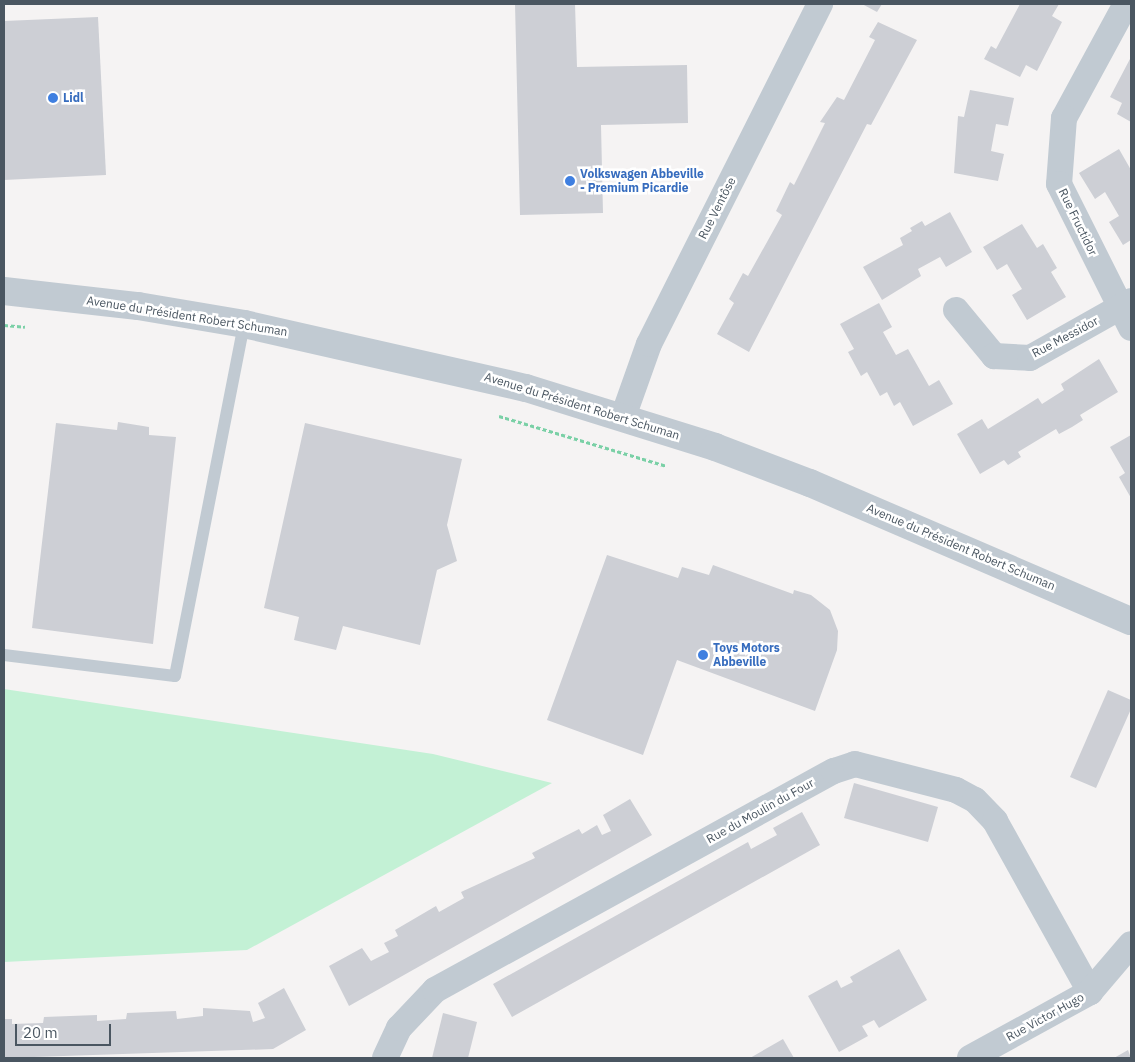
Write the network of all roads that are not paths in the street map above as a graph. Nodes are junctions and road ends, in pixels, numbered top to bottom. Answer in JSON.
{"nodes":[{"id":1,"x":820,"y":4,"type":"edge"},
{"id":2,"x":1126,"y":4,"type":"edge"},
{"id":3,"x":4,"y":292,"type":"edge"},
{"id":4,"x":956,"y":310,"type":"dead end"},
{"id":5,"x":1127,"y":312,"type":"edge"},
{"id":6,"x":244,"y":324,"type":"junction"},
{"id":7,"x":623,"y":416,"type":"junction"},
{"id":8,"x":1131,"y":620,"type":"edge"},
{"id":9,"x":4,"y":655,"type":"edge"},
{"id":10,"x":1131,"y":944,"type":"edge"},
{"id":11,"x":1090,"y":992,"type":"junction"},
{"id":12,"x":385,"y":1058,"type":"edge"},
{"id":13,"x":970,"y":1058,"type":"edge"}],
"edges":[{"from":1,"to":7,"type":"street","name":"Rue Ventôse"},
{"from":2,"to":5,"type":"street","name":"Rue Fructidor"},
{"from":3,"to":6,"type":"street","name":"Avenue du Président Robert Schuman"},
{"from":4,"to":5,"type":"street","name":"Rue Messidor"},
{"from":6,"to":7,"type":"street","name":"Avenue du Président Robert Schuman"},
{"from":6,"to":9,"type":"lane"},
{"from":7,"to":8,"type":"street","name":"Avenue du Président Robert Schuman"},
{"from":10,"to":11,"type":"street","name":"Rue Victor Hugo"},
{"from":11,"to":12,"type":"street","name":"Rue du Moulin du Four"},
{"from":11,"to":13,"type":"street","name":"Rue Victor Hugo"}]}
